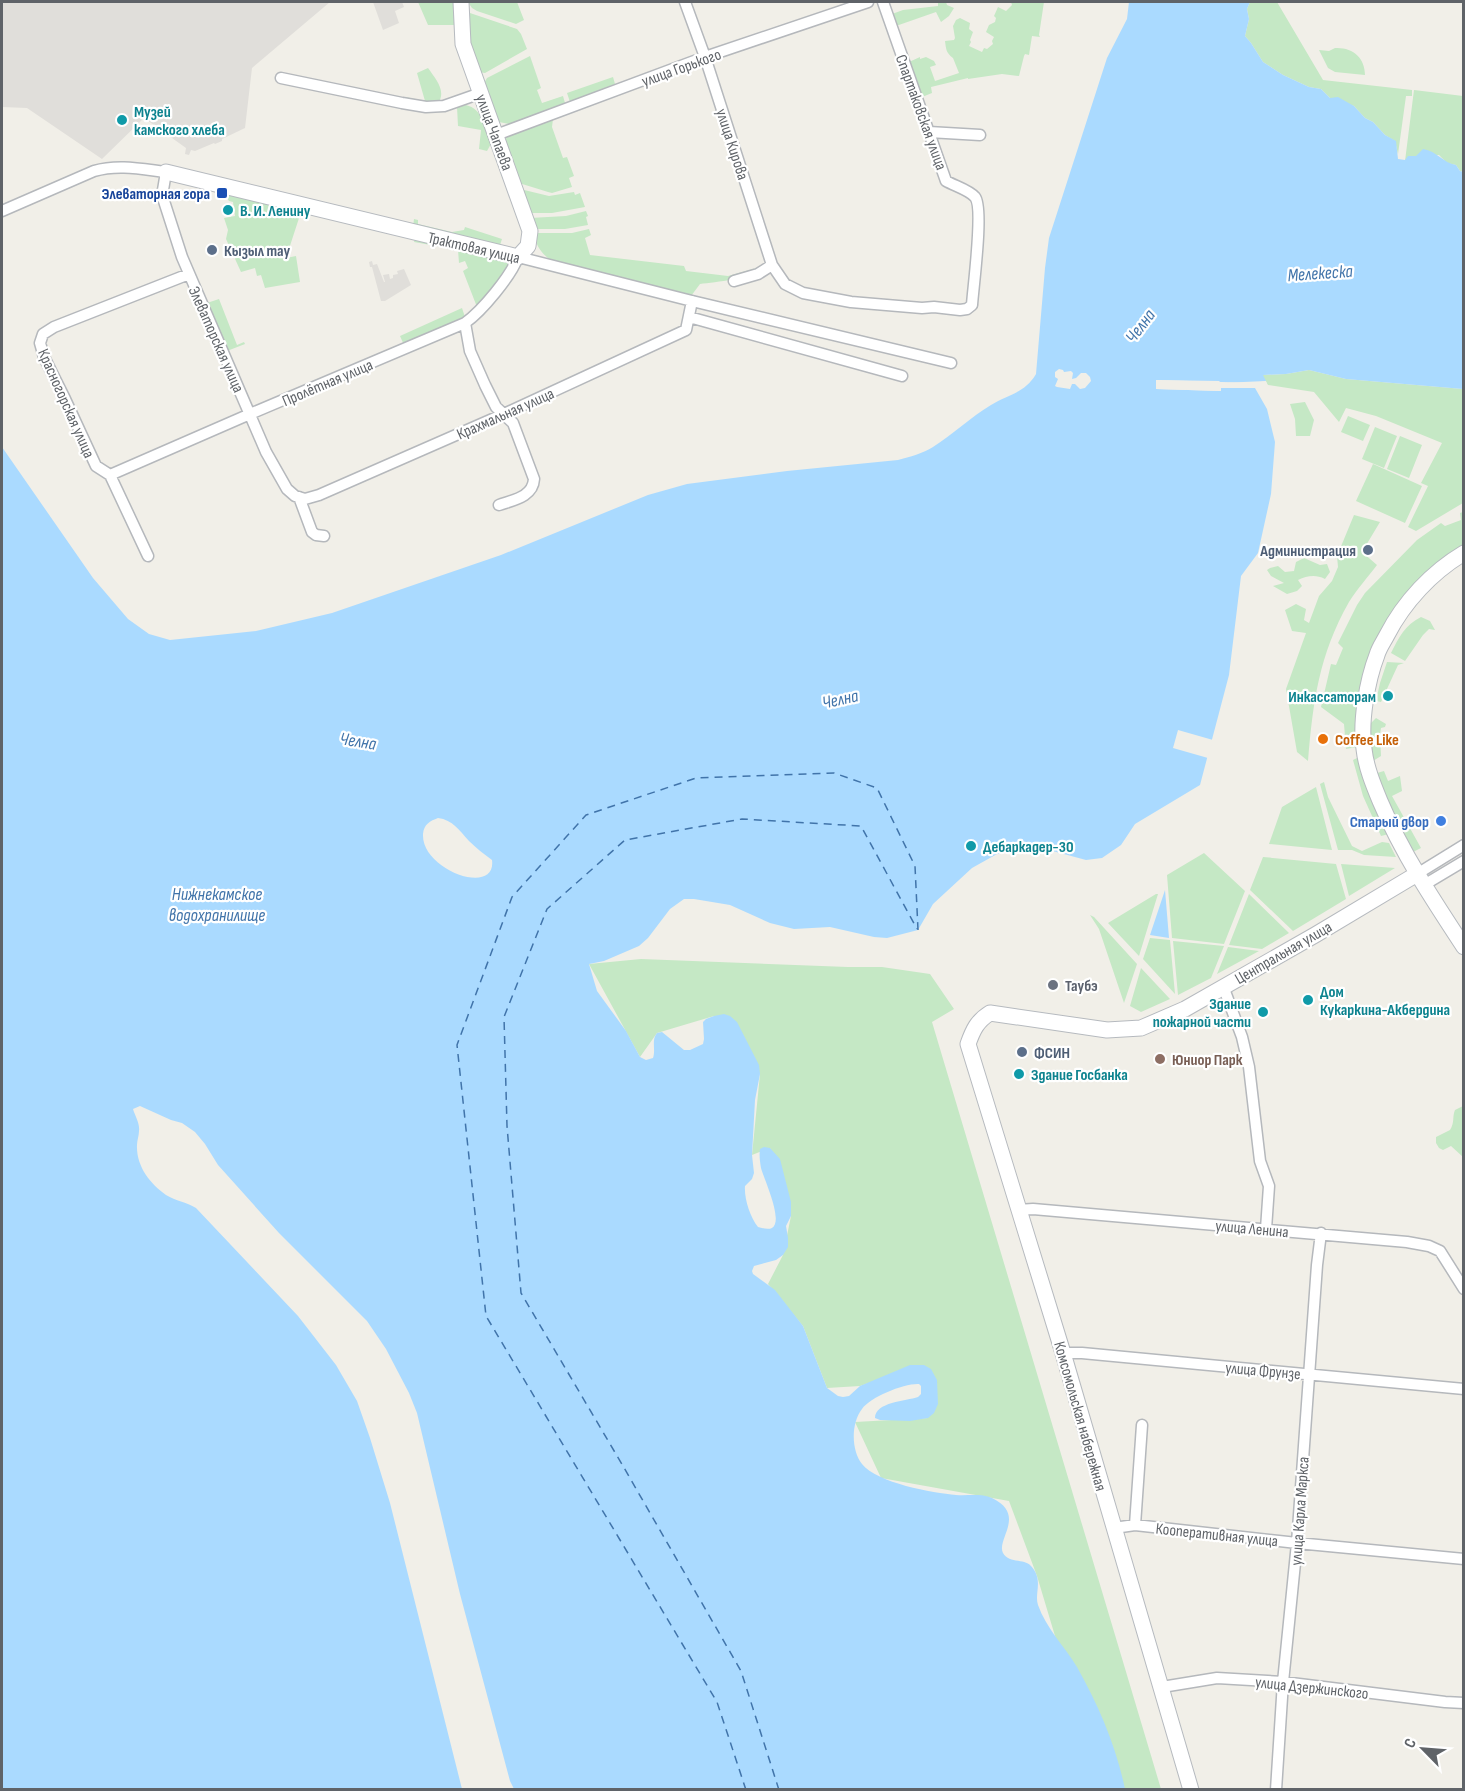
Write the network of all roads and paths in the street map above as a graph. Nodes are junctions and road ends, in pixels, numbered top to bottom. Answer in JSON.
{"nodes":[{"id":1,"x":461,"y":2,"type":"edge"},
{"id":2,"x":685,"y":2,"type":"edge"},
{"id":3,"x":868,"y":2,"type":"edge"},
{"id":4,"x":883,"y":2,"type":"edge"},
{"id":5,"x":705,"y":57,"type":"junction"},
{"id":6,"x":281,"y":78,"type":"dead end"},
{"id":7,"x":481,"y":93,"type":"junction"},
{"id":8,"x":929,"y":132,"type":"junction"},
{"id":9,"x":496,"y":135,"type":"junction"},
{"id":10,"x":980,"y":135,"type":"dead end"},
{"id":11,"x":166,"y":172,"type":"junction"},
{"id":12,"x":2,"y":211,"type":"edge"},
{"id":13,"x":518,"y":257,"type":"junction"},
{"id":14,"x":772,"y":265,"type":"junction"},
{"id":15,"x":189,"y":274,"type":"junction"},
{"id":16,"x":734,"y":281,"type":"dead end"},
{"id":17,"x":785,"y":284,"type":"joint"},
{"id":18,"x":692,"y":302,"type":"junction"},
{"id":19,"x":689,"y":317,"type":"junction"},
{"id":20,"x":465,"y":323,"type":"junction"},
{"id":21,"x":951,"y":363,"type":"dead end"},
{"id":22,"x":902,"y":376,"type":"dead end"},
{"id":23,"x":250,"y":414,"type":"junction"},
{"id":24,"x":504,"y":414,"type":"junction"},
{"id":25,"x":110,"y":475,"type":"junction"},
{"id":26,"x":297,"y":496,"type":"junction"},
{"id":27,"x":499,"y":505,"type":"dead end"},
{"id":28,"x":324,"y":536,"type":"dead end"},
{"id":29,"x":1464,"y":552,"type":"edge"},
{"id":30,"x":148,"y":556,"type":"dead end"},
{"id":31,"x":1464,"y":845,"type":"edge"},
{"id":32,"x":1445,"y":856,"type":"junction"},
{"id":33,"x":1464,"y":861,"type":"edge"},
{"id":34,"x":1452,"y":868,"type":"junction"},
{"id":35,"x":1421,"y":879,"type":"junction"},
{"id":36,"x":1464,"y":947,"type":"edge"},
{"id":37,"x":1223,"y":986,"type":"junction"},
{"id":38,"x":968,"y":1044,"type":"joint"},
{"id":39,"x":1018,"y":1210,"type":"junction"},
{"id":40,"x":1266,"y":1229,"type":"junction"},
{"id":41,"x":1321,"y":1233,"type":"junction"},
{"id":42,"x":1464,"y":1289,"type":"edge"},
{"id":43,"x":1063,"y":1353,"type":"junction"},
{"id":44,"x":1309,"y":1374,"type":"junction"},
{"id":45,"x":1464,"y":1389,"type":"edge"},
{"id":46,"x":1142,"y":1425,"type":"dead end"},
{"id":47,"x":1135,"y":1525,"type":"junction"},
{"id":48,"x":1114,"y":1528,"type":"junction"},
{"id":49,"x":1297,"y":1543,"type":"junction"},
{"id":50,"x":1464,"y":1559,"type":"edge"},
{"id":51,"x":1283,"y":1682,"type":"junction"},
{"id":52,"x":1162,"y":1687,"type":"junction"},
{"id":53,"x":1464,"y":1703,"type":"edge"},
{"id":54,"x":1191,"y":1790,"type":"edge"},
{"id":55,"x":1276,"y":1790,"type":"edge"}],
"edges":[{"from":1,"to":7,"type":"street","name":"улица Чапаева"},
{"from":2,"to":5,"type":"street","name":"улица Кирова"},
{"from":3,"to":5,"type":"street","name":"улица Горького"},
{"from":4,"to":8,"type":"street","name":"Спартаковская улица"},
{"from":5,"to":9,"type":"street","name":"улица Горького"},
{"from":5,"to":14,"type":"street","name":"улица Кирова"},
{"from":6,"to":7,"type":"street"},
{"from":7,"to":9,"type":"street","name":"улица Чапаева"},
{"from":8,"to":10,"type":"street"},
{"from":8,"to":17,"type":"street","name":"Спартаковская улица"},
{"from":9,"to":13,"type":"street","name":"улица Чапаева"},
{"from":11,"to":12,"type":"street","name":"Трактовая улица"},
{"from":11,"to":13,"type":"street","name":"Трактовая улица"},
{"from":11,"to":15,"type":"street","name":"Элеваторская улица"},
{"from":13,"to":18,"type":"street","name":"Трактовая улица"},
{"from":13,"to":20,"type":"street","name":"Пролётная улица"},
{"from":14,"to":16,"type":"street"},
{"from":14,"to":17,"type":"street","name":"улица Кирова"},
{"from":15,"to":23,"type":"street","name":"Элеваторская улица"},
{"from":15,"to":25,"type":"street","name":"Красногорская улица"},
{"from":18,"to":19,"type":"street"},
{"from":18,"to":21,"type":"street","name":"Трактовая улица"},
{"from":19,"to":22,"type":"street"},
{"from":19,"to":24,"type":"street","name":"Крахмальная улица"},
{"from":20,"to":23,"type":"street","name":"Пролётная улица"},
{"from":20,"to":24,"type":"street"},
{"from":23,"to":25,"type":"street","name":"Пролётная улица"},
{"from":23,"to":26,"type":"street","name":"Элеваторская улица"},
{"from":24,"to":26,"type":"street","name":"Крахмальная улица"},
{"from":24,"to":27,"type":"street"},
{"from":25,"to":30,"type":"street","name":"Красногорская улица"},
{"from":26,"to":28,"type":"street","name":"Элеваторская улица"},
{"from":29,"to":35,"type":"street"},
{"from":31,"to":32,"type":"street","name":"Центральная улица"},
{"from":32,"to":34,"type":"street"},
{"from":32,"to":35,"type":"street","name":"Центральная улица"},
{"from":33,"to":34,"type":"street"},
{"from":34,"to":35,"type":"street"},
{"from":35,"to":36,"type":"street"},
{"from":35,"to":37,"type":"street","name":"Центральная улица"},
{"from":37,"to":38,"type":"street","name":"Центральная улица"},
{"from":37,"to":40,"type":"street"},
{"from":38,"to":39,"type":"street","name":"Комсомольская набережная"},
{"from":39,"to":40,"type":"street","name":"улица Ленина"},
{"from":39,"to":43,"type":"street","name":"Комсомольская набережная"},
{"from":40,"to":41,"type":"street","name":"улица Ленина"},
{"from":41,"to":42,"type":"street","name":"улица Ленина"},
{"from":41,"to":44,"type":"street","name":"улица Карла Маркса"},
{"from":43,"to":44,"type":"street","name":"улица Фрунзе"},
{"from":43,"to":48,"type":"street","name":"Комсомольская набережная"},
{"from":44,"to":45,"type":"street","name":"улица Фрунзе"},
{"from":44,"to":49,"type":"street","name":"улица Карла Маркса"},
{"from":46,"to":47,"type":"street"},
{"from":47,"to":48,"type":"street","name":"Кооперативная улица"},
{"from":47,"to":49,"type":"street","name":"Кооперативная улица"},
{"from":48,"to":52,"type":"street","name":"Комсомольская набережная"},
{"from":49,"to":50,"type":"street","name":"Кооперативная улица"},
{"from":49,"to":51,"type":"street","name":"улица Карла Маркса"},
{"from":51,"to":52,"type":"street","name":"улица Дзержинского"},
{"from":51,"to":53,"type":"street","name":"улица Дзержинского"},
{"from":51,"to":55,"type":"street","name":"улица Карла Маркса"},
{"from":52,"to":54,"type":"street","name":"Комсомольская набережная"}]}
